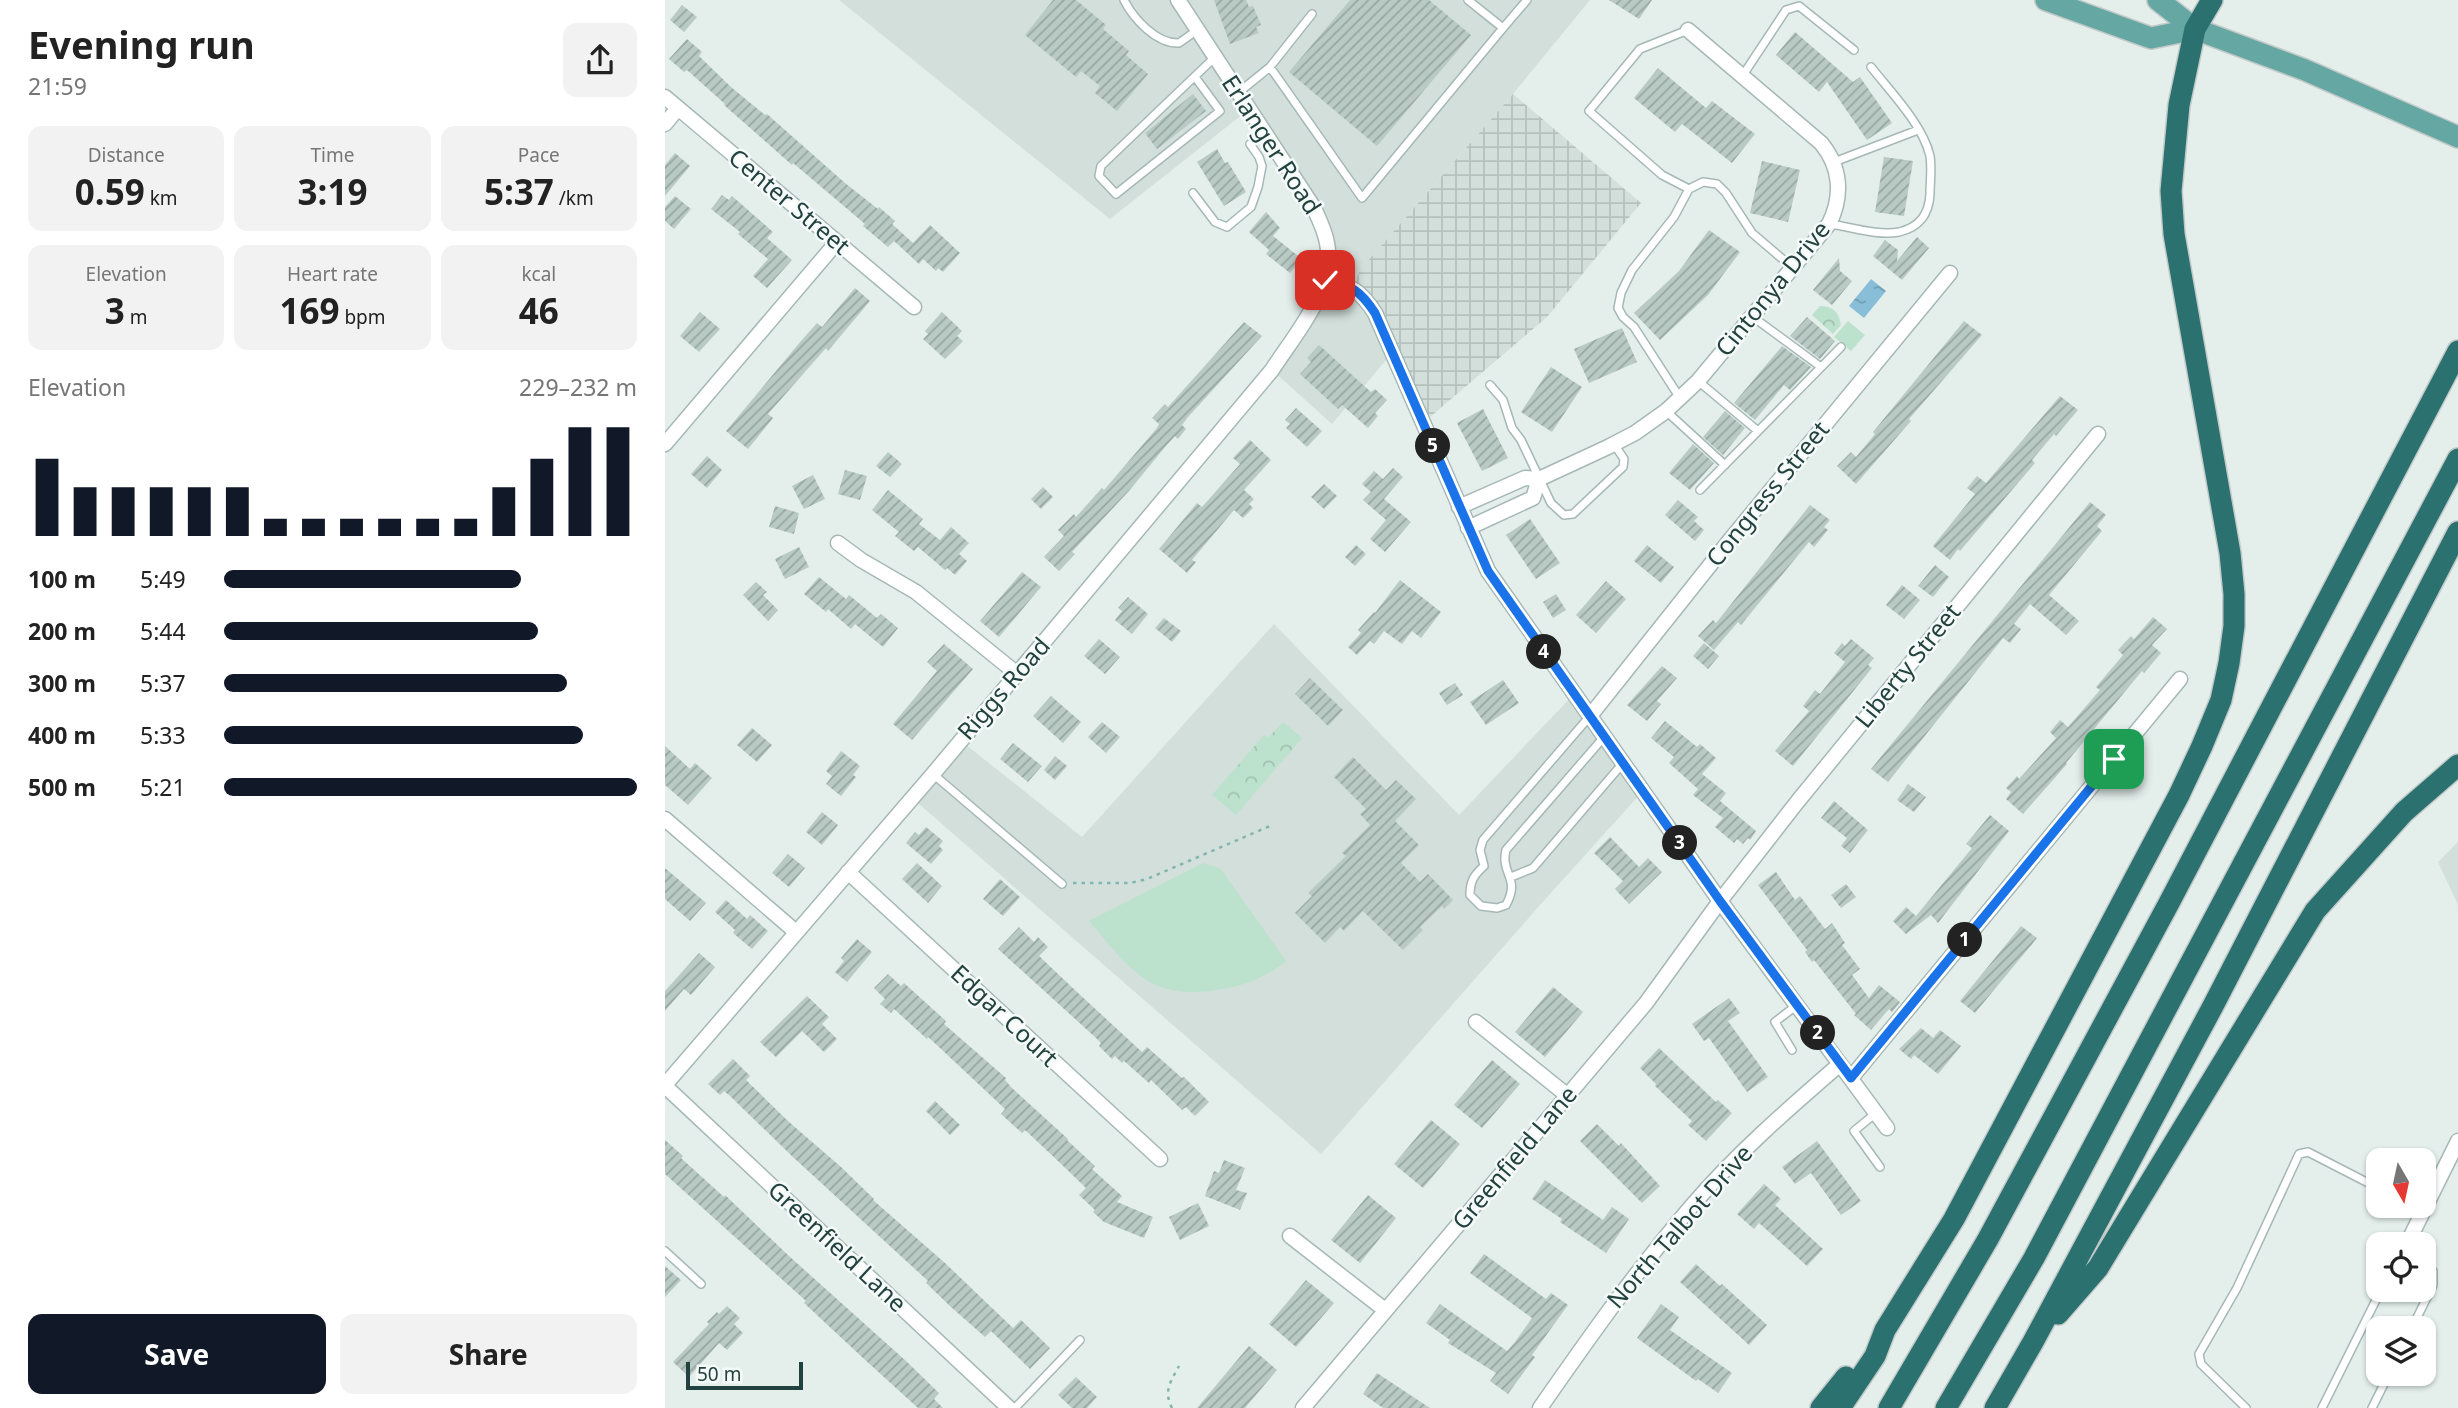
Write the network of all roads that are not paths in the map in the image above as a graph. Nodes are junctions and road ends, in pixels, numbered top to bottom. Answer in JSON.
{"nodes":[{"id":1,"x":1124,"y":0,"type":"edge"},
{"id":2,"x":1178,"y":0,"type":"edge"},
{"id":3,"x":1468,"y":0,"type":"edge"},
{"id":4,"x":1527,"y":0,"type":"edge"},
{"id":5,"x":2046,"y":0,"type":"edge"},
{"id":6,"x":2158,"y":0,"type":"edge"},
{"id":7,"x":2212,"y":0,"type":"edge"},
{"id":8,"x":1312,"y":15,"type":"dead end"},
{"id":9,"x":1503,"y":28,"type":"junction"},
{"id":10,"x":2196,"y":29,"type":"junction"},
{"id":11,"x":1688,"y":30,"type":"joint"},
{"id":12,"x":1196,"y":31,"type":"junction"},
{"id":13,"x":1854,"y":50,"type":"dead end"},
{"id":14,"x":1214,"y":58,"type":"junction"},
{"id":15,"x":1270,"y":67,"type":"junction"},
{"id":16,"x":1871,"y":67,"type":"dead end"},
{"id":17,"x":1743,"y":75,"type":"junction"},
{"id":18,"x":1195,"y":77,"type":"junction"},
{"id":19,"x":1238,"y":93,"type":"junction"},
{"id":20,"x":665,"y":97,"type":"edge"},
{"id":21,"x":678,"y":108,"type":"junction"},
{"id":22,"x":665,"y":124,"type":"edge"},
{"id":23,"x":1918,"y":130,"type":"junction"},
{"id":24,"x":1265,"y":134,"type":"junction"},
{"id":25,"x":2458,"y":137,"type":"edge"},
{"id":26,"x":1834,"y":162,"type":"junction"},
{"id":27,"x":1689,"y":189,"type":"junction"},
{"id":28,"x":1193,"y":193,"type":"dead end"},
{"id":29,"x":1829,"y":224,"type":"junction"},
{"id":30,"x":837,"y":242,"type":"junction"},
{"id":31,"x":1793,"y":268,"type":"junction"},
{"id":32,"x":1950,"y":273,"type":"dead end"},
{"id":33,"x":1325,"y":280,"type":"junction"},
{"id":34,"x":914,"y":307,"type":"dead end"},
{"id":35,"x":1752,"y":317,"type":"junction"},
{"id":36,"x":1841,"y":347,"type":"dead end"},
{"id":37,"x":2458,"y":351,"type":"edge"},
{"id":38,"x":1821,"y":367,"type":"junction"},
{"id":39,"x":1698,"y":381,"type":"junction"},
{"id":40,"x":1490,"y":385,"type":"dead end"},
{"id":41,"x":1680,"y":399,"type":"junction"},
{"id":42,"x":1666,"y":411,"type":"junction"},
{"id":43,"x":1758,"y":431,"type":"junction"},
{"id":44,"x":2098,"y":434,"type":"dead end"},
{"id":45,"x":665,"y":444,"type":"edge"},
{"id":46,"x":1614,"y":444,"type":"junction"},
{"id":47,"x":2458,"y":459,"type":"edge"},
{"id":48,"x":1725,"y":465,"type":"junction"},
{"id":49,"x":1539,"y":479,"type":"junction"},
{"id":50,"x":1700,"y":490,"type":"dead end"},
{"id":51,"x":1459,"y":507,"type":"junction"},
{"id":52,"x":1468,"y":528,"type":"junction"},
{"id":53,"x":2458,"y":532,"type":"edge"},
{"id":54,"x":838,"y":542,"type":"dead end"},
{"id":55,"x":1016,"y":673,"type":"junction"},
{"id":56,"x":2180,"y":679,"type":"dead end"},
{"id":57,"x":1590,"y":716,"type":"junction"},
{"id":58,"x":1604,"y":737,"type":"junction"},
{"id":59,"x":1623,"y":763,"type":"junction"},
{"id":60,"x":2458,"y":765,"type":"edge"},
{"id":61,"x":933,"y":774,"type":"junction"},
{"id":62,"x":665,"y":819,"type":"edge"},
{"id":63,"x":848,"y":872,"type":"junction"},
{"id":64,"x":1511,"y":877,"type":"junction"},
{"id":65,"x":1062,"y":884,"type":"road end"},
{"id":66,"x":1720,"y":901,"type":"junction"},
{"id":67,"x":796,"y":932,"type":"junction"},
{"id":68,"x":1797,"y":1005,"type":"junction"},
{"id":69,"x":1476,"y":1021,"type":"dead end"},
{"id":70,"x":1792,"y":1050,"type":"dead end"},
{"id":71,"x":1840,"y":1064,"type":"junction"},
{"id":72,"x":1851,"y":1078,"type":"junction"},
{"id":73,"x":665,"y":1086,"type":"edge"},
{"id":74,"x":1568,"y":1096,"type":"junction"},
{"id":75,"x":1876,"y":1113,"type":"junction"},
{"id":76,"x":1887,"y":1128,"type":"dead end"},
{"id":77,"x":2458,"y":1141,"type":"edge"},
{"id":78,"x":1160,"y":1159,"type":"dead end"},
{"id":79,"x":1880,"y":1167,"type":"dead end"},
{"id":80,"x":2436,"y":1179,"type":"edge"},
{"id":81,"x":2366,"y":1182,"type":"edge"},
{"id":82,"x":1290,"y":1236,"type":"dead end"},
{"id":83,"x":665,"y":1251,"type":"edge"},
{"id":84,"x":701,"y":1284,"type":"dead end"},
{"id":85,"x":2375,"y":1302,"type":"edge"},
{"id":86,"x":1385,"y":1310,"type":"junction"},
{"id":87,"x":1885,"y":1330,"type":"junction"},
{"id":88,"x":1080,"y":1340,"type":"dead end"},
{"id":89,"x":2033,"y":1342,"type":"junction"},
{"id":90,"x":2383,"y":1386,"type":"edge"},
{"id":91,"x":1009,"y":1408,"type":"edge"},
{"id":92,"x":1015,"y":1408,"type":"edge"},
{"id":93,"x":1303,"y":1408,"type":"edge"},
{"id":94,"x":1540,"y":1408,"type":"edge"},
{"id":95,"x":1821,"y":1408,"type":"edge"},
{"id":96,"x":1840,"y":1408,"type":"edge"},
{"id":97,"x":1889,"y":1408,"type":"edge"},
{"id":98,"x":1946,"y":1408,"type":"edge"},
{"id":99,"x":1995,"y":1408,"type":"edge"},
{"id":100,"x":2246,"y":1408,"type":"edge"},
{"id":101,"x":2322,"y":1408,"type":"edge"},
{"id":102,"x":2372,"y":1408,"type":"edge"}],
"edges":[{"from":1,"to":12,"type":"lane"},
{"from":2,"to":12,"type":"street","name":"Erlanger Road"},
{"from":3,"to":9,"type":"lane"},
{"from":4,"to":9,"type":"lane"},
{"from":5,"to":10,"type":"main road"},
{"from":6,"to":10,"type":"main road"},
{"from":7,"to":10,"type":"highway"},
{"from":8,"to":15,"type":"lane"},
{"from":9,"to":15,"type":"lane"},
{"from":10,"to":25,"type":"main road"},
{"from":10,"to":87,"type":"highway"},
{"from":11,"to":17,"type":"street"},
{"from":11,"to":27,"type":"lane"},
{"from":12,"to":14,"type":"street","name":"Erlanger Road"},
{"from":13,"to":17,"type":"lane"},
{"from":14,"to":18,"type":"lane"},
{"from":14,"to":19,"type":"street","name":"Erlanger Road"},
{"from":15,"to":19,"type":"lane"},
{"from":16,"to":23,"type":"lane"},
{"from":17,"to":26,"type":"street"},
{"from":18,"to":18,"type":"lane"},
{"from":19,"to":24,"type":"street","name":"Erlanger Road"},
{"from":20,"to":21,"type":"street","name":"Center Street"},
{"from":21,"to":22,"type":"street"},
{"from":21,"to":30,"type":"street","name":"Center Street"},
{"from":23,"to":26,"type":"lane"},
{"from":23,"to":29,"type":"lane"},
{"from":24,"to":28,"type":"lane"},
{"from":24,"to":33,"type":"street","name":"Erlanger Road"},
{"from":26,"to":29,"type":"street","name":"Cintonya Drive"},
{"from":27,"to":31,"type":"lane"},
{"from":27,"to":41,"type":"lane"},
{"from":29,"to":31,"type":"street","name":"Cintonya Drive"},
{"from":30,"to":34,"type":"street","name":"Center Street"},
{"from":30,"to":45,"type":"street"},
{"from":31,"to":35,"type":"street","name":"Cintonya Drive"},
{"from":32,"to":57,"type":"street","name":"Congress Street"},
{"from":33,"to":51,"type":"street"},
{"from":33,"to":55,"type":"street","name":"Riggs Road"},
{"from":35,"to":38,"type":"lane"},
{"from":35,"to":39,"type":"street","name":"Cintonya Drive"},
{"from":36,"to":38,"type":"lane"},
{"from":37,"to":97,"type":"highway"},
{"from":38,"to":43,"type":"lane"},
{"from":39,"to":41,"type":"street","name":"Cintonya Drive"},
{"from":39,"to":43,"type":"lane"},
{"from":40,"to":49,"type":"lane"},
{"from":41,"to":42,"type":"street","name":"Cintonya Drive"},
{"from":42,"to":46,"type":"street","name":"Cintonya Drive"},
{"from":42,"to":48,"type":"lane"},
{"from":43,"to":48,"type":"lane"},
{"from":44,"to":66,"type":"street","name":"Liberty Street"},
{"from":46,"to":49,"type":"street","name":"Cintonya Drive"},
{"from":46,"to":49,"type":"lane"},
{"from":47,"to":98,"type":"highway"},
{"from":48,"to":50,"type":"lane"},
{"from":49,"to":51,"type":"street","name":"Cintonya Drive"},
{"from":49,"to":52,"type":"street","name":"Cintonya Drive"},
{"from":51,"to":52,"type":"street"},
{"from":52,"to":57,"type":"street"},
{"from":53,"to":89,"type":"highway"},
{"from":54,"to":55,"type":"street"},
{"from":55,"to":61,"type":"street","name":"Riggs Road"},
{"from":56,"to":72,"type":"street"},
{"from":57,"to":58,"type":"street"},
{"from":57,"to":64,"type":"lane"},
{"from":58,"to":59,"type":"street"},
{"from":58,"to":64,"type":"lane"},
{"from":59,"to":64,"type":"lane"},
{"from":59,"to":66,"type":"street"},
{"from":60,"to":89,"type":"highway"},
{"from":61,"to":63,"type":"street","name":"Riggs Road"},
{"from":61,"to":65,"type":"lane"},
{"from":62,"to":67,"type":"street"},
{"from":63,"to":67,"type":"street","name":"Riggs Road"},
{"from":63,"to":78,"type":"street","name":"Edgar Court"},
{"from":66,"to":68,"type":"street"},
{"from":66,"to":74,"type":"street","name":"Greenfield Lane"},
{"from":67,"to":73,"type":"street","name":"Riggs Road"},
{"from":68,"to":70,"type":"lane"},
{"from":68,"to":71,"type":"street"},
{"from":69,"to":74,"type":"street"},
{"from":71,"to":72,"type":"street"},
{"from":71,"to":94,"type":"street","name":"North Talbot Drive"},
{"from":72,"to":75,"type":"street"},
{"from":73,"to":91,"type":"street","name":"Greenfield Lane"},
{"from":74,"to":86,"type":"street","name":"Greenfield Lane"},
{"from":75,"to":76,"type":"street"},
{"from":75,"to":79,"type":"lane"},
{"from":77,"to":80,"type":"street"},
{"from":81,"to":100,"type":"lane"},
{"from":82,"to":86,"type":"street"},
{"from":83,"to":84,"type":"lane"},
{"from":85,"to":101,"type":"lane"},
{"from":86,"to":93,"type":"street","name":"Greenfield Lane"},
{"from":87,"to":95,"type":"highway"},
{"from":87,"to":96,"type":"highway"},
{"from":88,"to":92,"type":"lane"},
{"from":89,"to":99,"type":"highway"},
{"from":90,"to":102,"type":"lane"}]}
